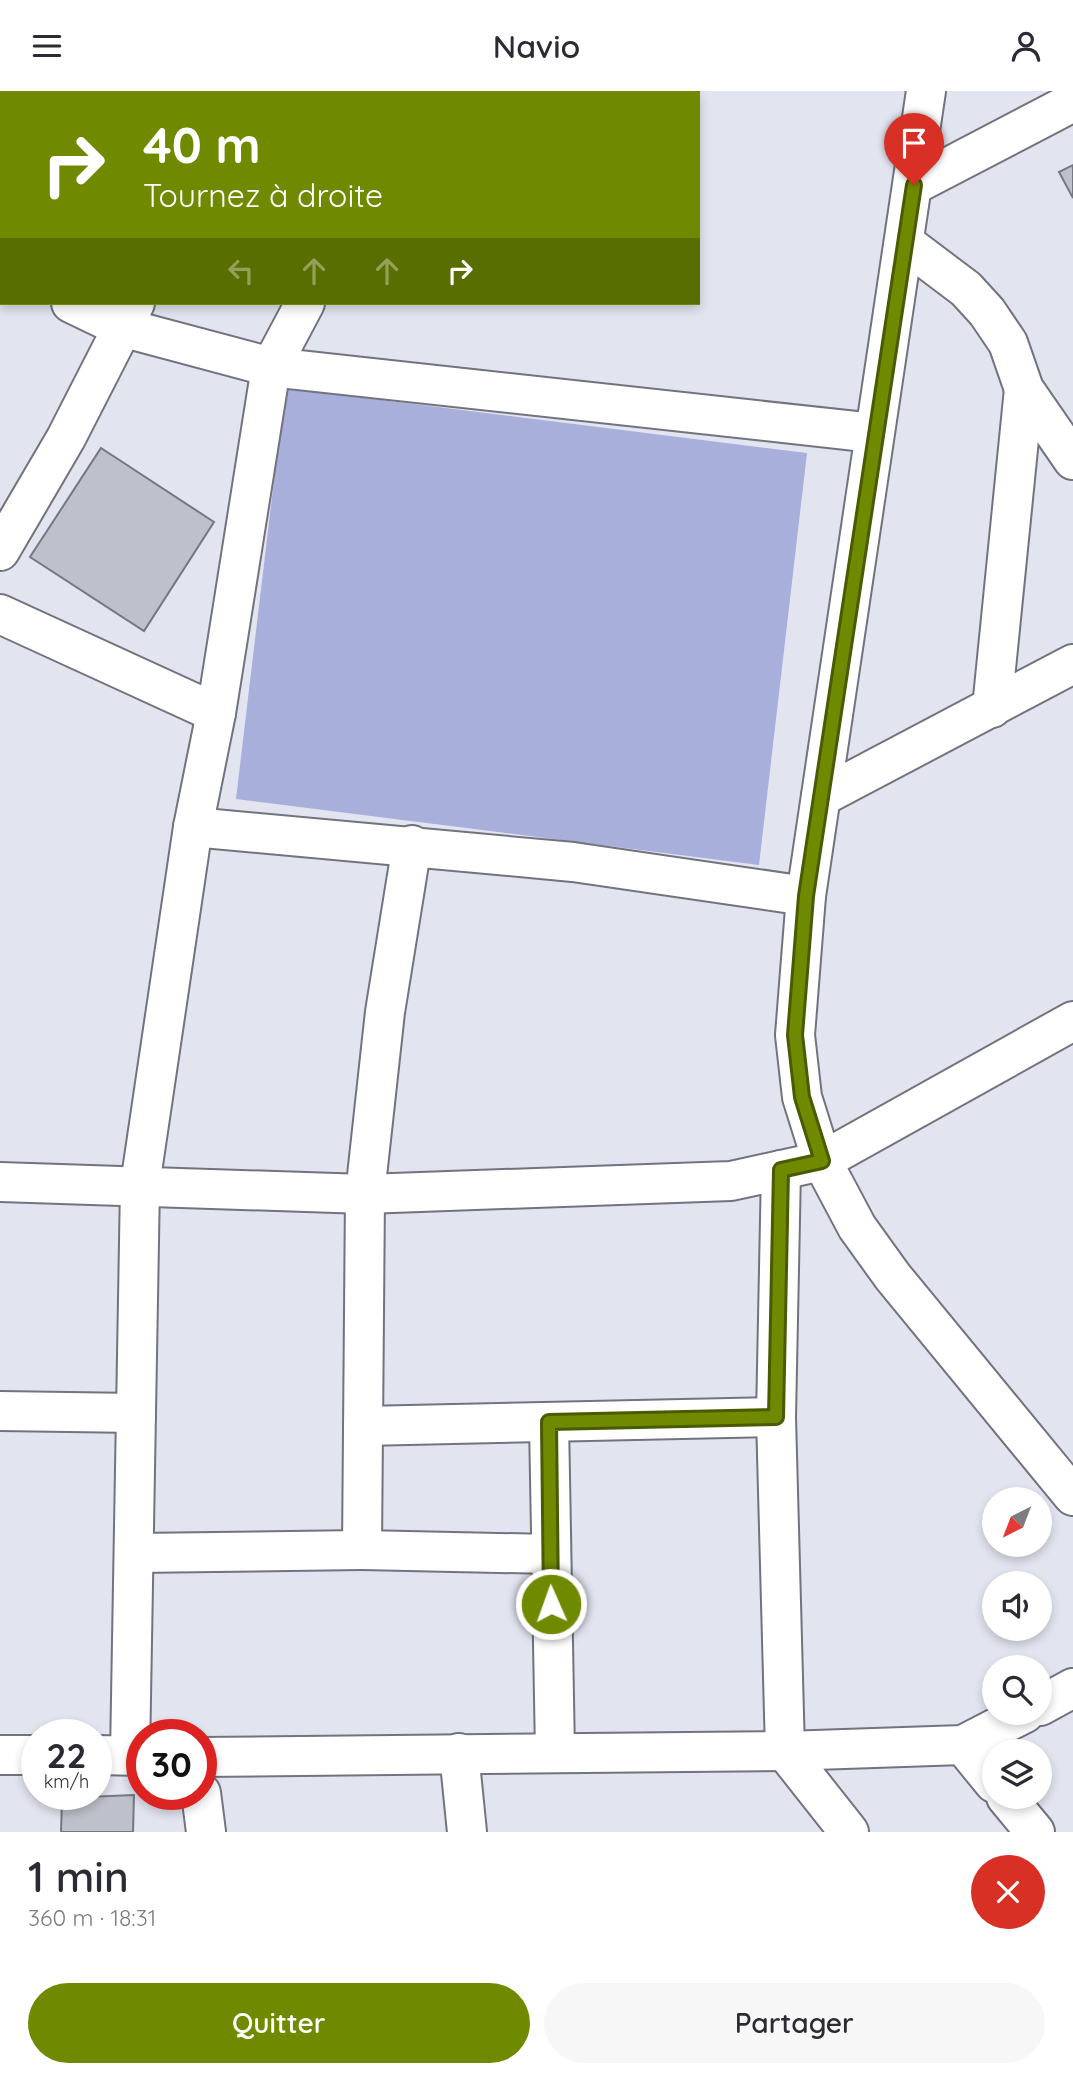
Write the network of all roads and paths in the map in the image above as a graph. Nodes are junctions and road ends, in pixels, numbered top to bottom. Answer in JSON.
{"nodes":[{"id":1,"x":926,"y":91,"type":"edge"},
{"id":2,"x":1073,"y":102,"type":"edge"},
{"id":3,"x":914,"y":185,"type":"junction"},
{"id":4,"x":905,"y":243,"type":"junction"},
{"id":5,"x":80,"y":305,"type":"edge"},
{"id":6,"x":304,"y":305,"type":"edge"},
{"id":7,"x":128,"y":315,"type":"edge"},
{"id":8,"x":271,"y":367,"type":"junction"},
{"id":9,"x":1024,"y":389,"type":"junction"},
{"id":10,"x":874,"y":433,"type":"junction"},
{"id":11,"x":1073,"y":460,"type":"edge"},
{"id":12,"x":0,"y":551,"type":"edge"},
{"id":13,"x":0,"y":614,"type":"edge"},
{"id":14,"x":1073,"y":664,"type":"edge"},
{"id":15,"x":992,"y":708,"type":"junction"},
{"id":16,"x":216,"y":713,"type":"junction"},
{"id":17,"x":821,"y":797,"type":"junction"},
{"id":18,"x":193,"y":827,"type":"junction"},
{"id":19,"x":412,"y":845,"type":"junction"},
{"id":20,"x":806,"y":896,"type":"junction"},
{"id":21,"x":1073,"y":1021,"type":"edge"},
{"id":22,"x":822,"y":1161,"type":"junction"},
{"id":23,"x":781,"y":1170,"type":"junction"},
{"id":24,"x":0,"y":1182,"type":"edge"},
{"id":25,"x":140,"y":1185,"type":"junction"},
{"id":26,"x":365,"y":1194,"type":"junction"},
{"id":27,"x":0,"y":1411,"type":"edge"},
{"id":28,"x":136,"y":1413,"type":"junction"},
{"id":29,"x":776,"y":1417,"type":"junction"},
{"id":30,"x":549,"y":1422,"type":"junction"},
{"id":31,"x":363,"y":1426,"type":"junction"},
{"id":32,"x":1073,"y":1496,"type":"edge"},
{"id":33,"x":362,"y":1550,"type":"junction"},
{"id":34,"x":134,"y":1553,"type":"junction"},
{"id":35,"x":550,"y":1554,"type":"junction"},
{"id":36,"x":1073,"y":1688,"type":"edge"},
{"id":37,"x":1052,"y":1699,"type":"edge"},
{"id":38,"x":1002,"y":1725,"type":"edge"},
{"id":39,"x":963,"y":1745,"type":"junction"},
{"id":40,"x":785,"y":1751,"type":"junction"},
{"id":41,"x":460,"y":1753,"type":"junction"},
{"id":42,"x":555,"y":1753,"type":"junction"},
{"id":43,"x":0,"y":1755,"type":"edge"},
{"id":44,"x":21,"y":1755,"type":"edge"},
{"id":45,"x":123,"y":1755,"type":"edge"},
{"id":46,"x":217,"y":1757,"type":"edge"},
{"id":47,"x":982,"y":1768,"type":"edge"},
{"id":48,"x":1016,"y":1809,"type":"edge"},
{"id":49,"x":203,"y":1810,"type":"edge"},
{"id":50,"x":206,"y":1832,"type":"edge"},
{"id":51,"x":467,"y":1832,"type":"edge"},
{"id":52,"x":849,"y":1832,"type":"edge"},
{"id":53,"x":1035,"y":1832,"type":"edge"}],
"edges":[{"from":1,"to":3,"type":"street"},
{"from":2,"to":3,"type":"street"},
{"from":3,"to":4,"type":"street"},
{"from":4,"to":9,"type":"street"},
{"from":4,"to":10,"type":"street"},
{"from":5,"to":7,"type":"street"},
{"from":6,"to":8,"type":"street"},
{"from":7,"to":8,"type":"street"},
{"from":7,"to":12,"type":"street"},
{"from":8,"to":10,"type":"street"},
{"from":8,"to":16,"type":"street"},
{"from":9,"to":11,"type":"street"},
{"from":9,"to":15,"type":"street"},
{"from":10,"to":17,"type":"street"},
{"from":13,"to":16,"type":"street"},
{"from":14,"to":15,"type":"street"},
{"from":15,"to":17,"type":"street"},
{"from":16,"to":18,"type":"street"},
{"from":17,"to":20,"type":"street"},
{"from":18,"to":19,"type":"street"},
{"from":18,"to":25,"type":"street"},
{"from":19,"to":20,"type":"street"},
{"from":19,"to":26,"type":"street"},
{"from":20,"to":22,"type":"street"},
{"from":21,"to":22,"type":"street"},
{"from":22,"to":23,"type":"street"},
{"from":22,"to":32,"type":"street"},
{"from":23,"to":26,"type":"street"},
{"from":23,"to":29,"type":"street"},
{"from":24,"to":25,"type":"street"},
{"from":25,"to":26,"type":"street"},
{"from":25,"to":28,"type":"street"},
{"from":26,"to":31,"type":"street"},
{"from":27,"to":28,"type":"street"},
{"from":28,"to":34,"type":"street"},
{"from":29,"to":30,"type":"street"},
{"from":29,"to":40,"type":"street"},
{"from":30,"to":31,"type":"street"},
{"from":30,"to":35,"type":"street"},
{"from":31,"to":33,"type":"street"},
{"from":33,"to":34,"type":"street"},
{"from":33,"to":35,"type":"street"},
{"from":34,"to":45,"type":"street"},
{"from":35,"to":42,"type":"street"},
{"from":36,"to":37,"type":"street"},
{"from":38,"to":39,"type":"street"},
{"from":39,"to":40,"type":"street"},
{"from":39,"to":47,"type":"street"},
{"from":40,"to":42,"type":"street"},
{"from":40,"to":52,"type":"street"},
{"from":41,"to":42,"type":"street"},
{"from":41,"to":46,"type":"street"},
{"from":41,"to":51,"type":"street"},
{"from":43,"to":44,"type":"street"},
{"from":48,"to":53,"type":"street"},
{"from":49,"to":50,"type":"street"}]}
